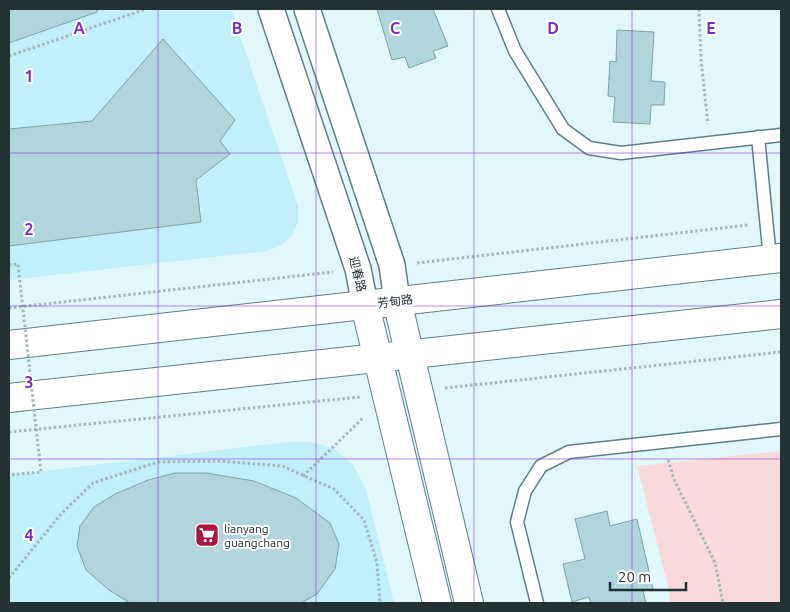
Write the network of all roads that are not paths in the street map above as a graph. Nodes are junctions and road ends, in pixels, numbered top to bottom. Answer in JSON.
{"nodes":[{"id":1,"x":271,"y":9,"type":"edge"},
{"id":2,"x":307,"y":9,"type":"edge"},
{"id":3,"x":498,"y":9,"type":"edge"},
{"id":4,"x":781,"y":135,"type":"edge"},
{"id":5,"x":758,"y":137,"type":"junction"},
{"id":6,"x":776,"y":259,"type":"edge"},
{"id":7,"x":397,"y":301,"type":"junction"},
{"id":8,"x":365,"y":305,"type":"junction"},
{"id":9,"x":781,"y":314,"type":"edge"},
{"id":10,"x":9,"y":344,"type":"edge"},
{"id":11,"x":410,"y":355,"type":"junction"},
{"id":12,"x":378,"y":358,"type":"junction"},
{"id":13,"x":9,"y":398,"type":"edge"},
{"id":14,"x":781,"y":430,"type":"edge"},
{"id":15,"x":437,"y":603,"type":"edge"},
{"id":16,"x":469,"y":603,"type":"edge"},
{"id":17,"x":537,"y":603,"type":"edge"}],
"edges":[{"from":1,"to":8,"type":"street","name":"迎春路"},
{"from":2,"to":7,"type":"street"},
{"from":3,"to":5,"type":"lane"},
{"from":4,"to":5,"type":"lane"},
{"from":5,"to":6,"type":"lane"},
{"from":6,"to":7,"type":"main road","name":"芳甸路"},
{"from":7,"to":8,"type":"main road","name":"芳甸路"},
{"from":7,"to":11,"type":"main road"},
{"from":8,"to":10,"type":"main road","name":"芳甸路"},
{"from":8,"to":12,"type":"main road","name":"迎春路"},
{"from":9,"to":11,"type":"main road"},
{"from":11,"to":12,"type":"main road"},
{"from":11,"to":16,"type":"main road"},
{"from":12,"to":13,"type":"main road"},
{"from":12,"to":15,"type":"main road","name":"迎春路"},
{"from":14,"to":17,"type":"lane"}]}
